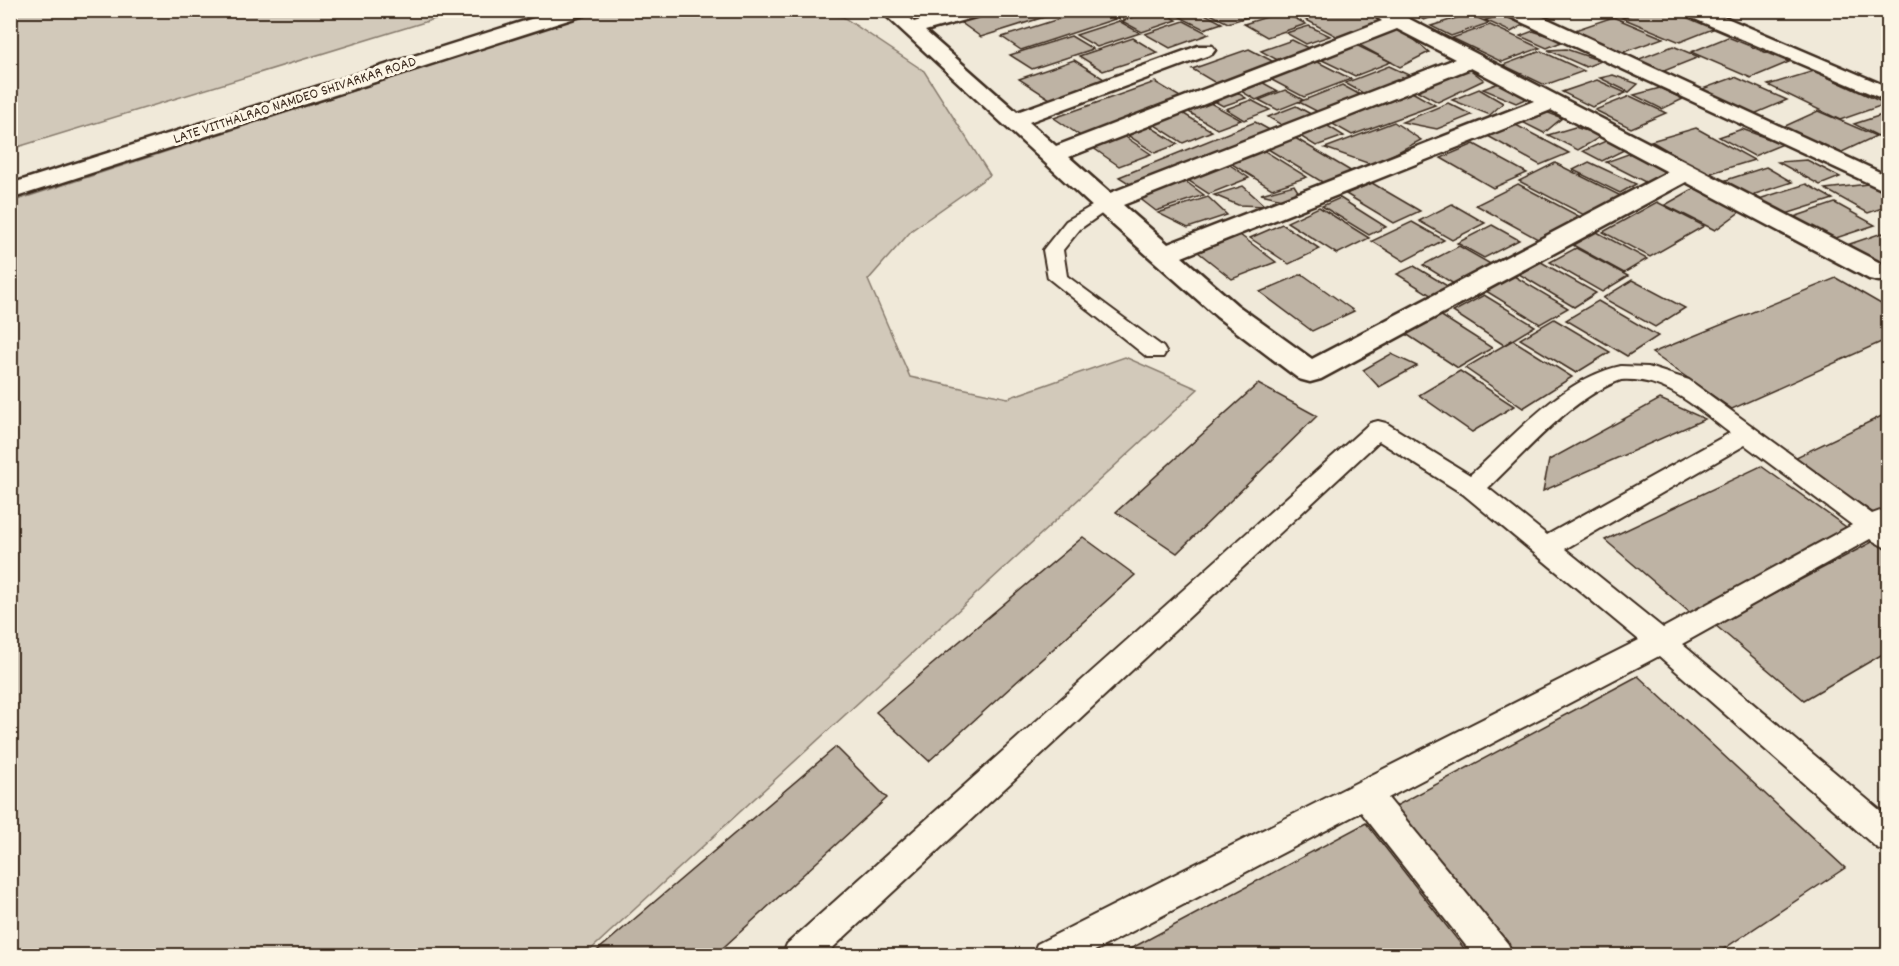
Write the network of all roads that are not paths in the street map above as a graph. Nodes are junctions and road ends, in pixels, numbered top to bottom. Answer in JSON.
{"nodes":[{"id":1,"x":521,"y":10,"type":"edge"},
{"id":2,"x":580,"y":10,"type":"edge"},
{"id":3,"x":889,"y":10,"type":"edge"},
{"id":4,"x":979,"y":10,"type":"edge"},
{"id":5,"x":1376,"y":10,"type":"edge"},
{"id":6,"x":1511,"y":10,"type":"edge"},
{"id":7,"x":1690,"y":10,"type":"edge"},
{"id":8,"x":1396,"y":22,"type":"junction"},
{"id":9,"x":912,"y":29,"type":"junction"},
{"id":10,"x":1205,"y":50,"type":"dead end"},
{"id":11,"x":1469,"y":61,"type":"junction"},
{"id":12,"x":1888,"y":95,"type":"edge"},
{"id":13,"x":1549,"y":103,"type":"junction"},
{"id":14,"x":1012,"y":121,"type":"junction"},
{"id":15,"x":99,"y":141,"type":"dead end"},
{"id":16,"x":1051,"y":156,"type":"junction"},
{"id":17,"x":1685,"y":173,"type":"junction"},
{"id":18,"x":1888,"y":185,"type":"edge"},
{"id":19,"x":10,"y":192,"type":"edge"},
{"id":20,"x":1104,"y":204,"type":"junction"},
{"id":21,"x":1162,"y":255,"type":"junction"},
{"id":22,"x":1879,"y":273,"type":"dead end"},
{"id":23,"x":1155,"y":352,"type":"dead end"},
{"id":24,"x":1746,"y":434,"type":"junction"},
{"id":25,"x":1473,"y":488,"type":"junction"},
{"id":26,"x":1883,"y":528,"type":"edge"},
{"id":27,"x":1546,"y":548,"type":"junction"},
{"id":28,"x":1661,"y":642,"type":"junction"},
{"id":29,"x":1365,"y":793,"type":"junction"},
{"id":30,"x":1888,"y":837,"type":"edge"},
{"id":31,"x":799,"y":956,"type":"edge"},
{"id":32,"x":1049,"y":956,"type":"edge"},
{"id":33,"x":1496,"y":956,"type":"edge"}],
"edges":[{"from":1,"to":15,"type":"street","name":"LATE VITTHALRAO NAMDEO SHIVARKAR ROAD"},
{"from":2,"to":19,"type":"street","name":"LATE VITTHALRAO NAMDEO SHIVARKAR ROAD"},
{"from":3,"to":9,"type":"street"},
{"from":4,"to":9,"type":"street"},
{"from":5,"to":8,"type":"street"},
{"from":6,"to":18,"type":"street"},
{"from":7,"to":12,"type":"street"},
{"from":8,"to":11,"type":"street"},
{"from":8,"to":16,"type":"street"},
{"from":9,"to":14,"type":"street"},
{"from":10,"to":14,"type":"street"},
{"from":11,"to":13,"type":"street"},
{"from":11,"to":20,"type":"street"},
{"from":13,"to":17,"type":"street"},
{"from":13,"to":21,"type":"street"},
{"from":14,"to":16,"type":"street"},
{"from":16,"to":20,"type":"street"},
{"from":17,"to":21,"type":"street"},
{"from":17,"to":22,"type":"street"},
{"from":20,"to":21,"type":"street"},
{"from":20,"to":23,"type":"lane"},
{"from":24,"to":25,"type":"lane"},
{"from":24,"to":26,"type":"lane"},
{"from":24,"to":27,"type":"lane"},
{"from":25,"to":27,"type":"lane"},
{"from":25,"to":31,"type":"lane"},
{"from":26,"to":28,"type":"lane"},
{"from":27,"to":28,"type":"lane"},
{"from":28,"to":29,"type":"lane"},
{"from":28,"to":30,"type":"lane"},
{"from":29,"to":32,"type":"lane"},
{"from":29,"to":33,"type":"lane"}]}
